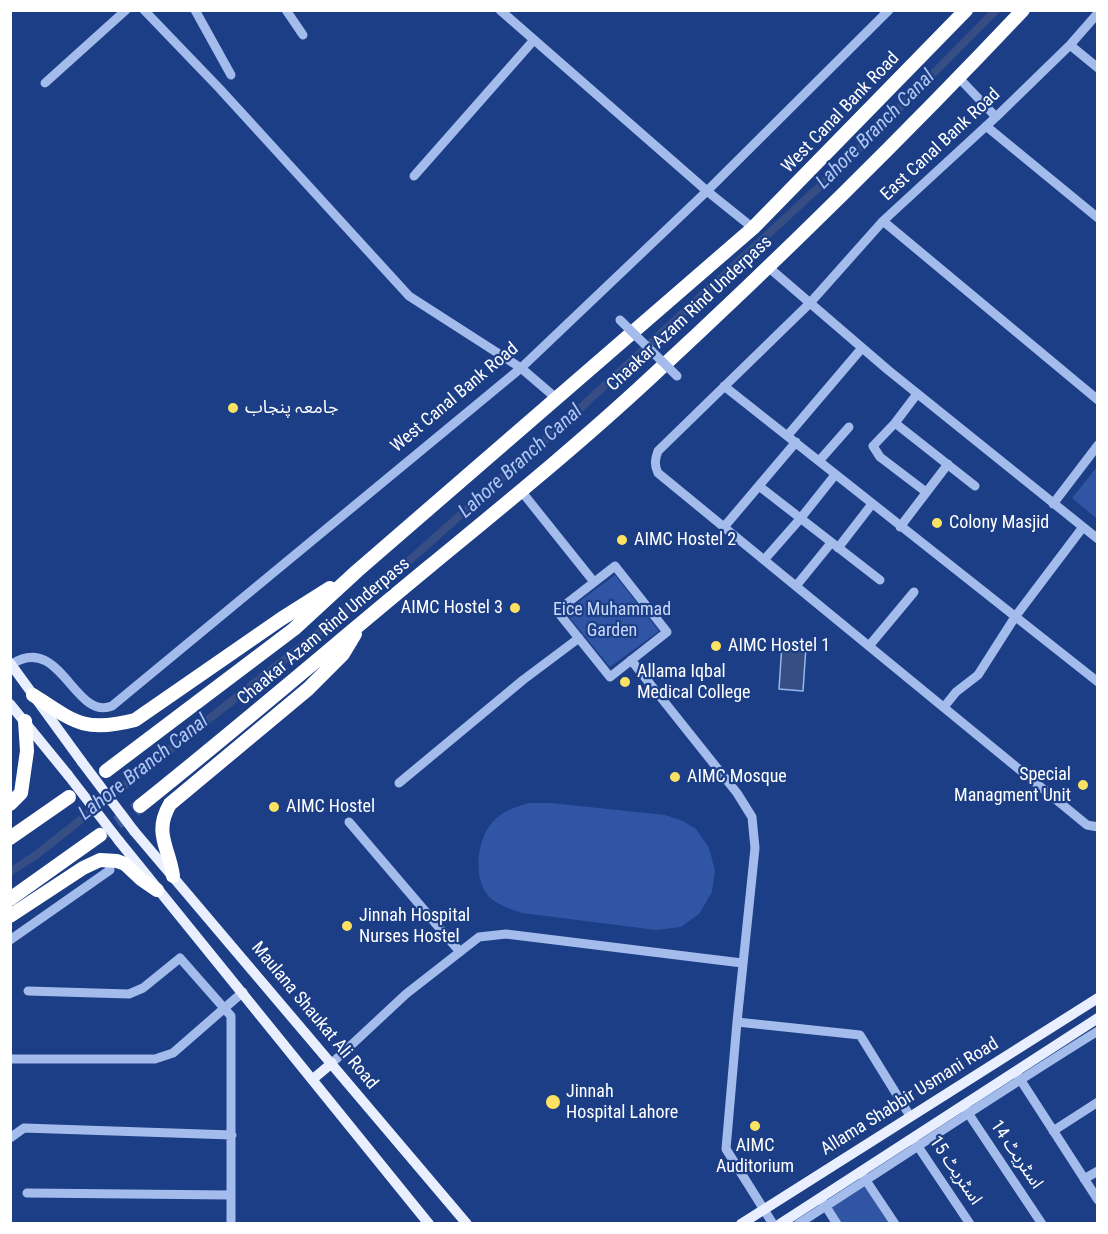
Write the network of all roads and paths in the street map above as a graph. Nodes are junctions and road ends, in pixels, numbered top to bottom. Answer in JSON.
{"nodes":[{"id":1,"x":126,"y":10,"type":"edge"},
{"id":2,"x":144,"y":10,"type":"edge"},
{"id":3,"x":195,"y":10,"type":"edge"},
{"id":4,"x":286,"y":10,"type":"edge"},
{"id":5,"x":500,"y":10,"type":"edge"},
{"id":6,"x":890,"y":10,"type":"edge"},
{"id":7,"x":966,"y":10,"type":"edge"},
{"id":8,"x":1023,"y":10,"type":"edge"},
{"id":9,"x":1098,"y":13,"type":"edge"},
{"id":10,"x":303,"y":35,"type":"dead end"},
{"id":11,"x":533,"y":41,"type":"junction"},
{"id":12,"x":1070,"y":45,"type":"junction"},
{"id":13,"x":1098,"y":68,"type":"edge"},
{"id":14,"x":231,"y":75,"type":"dead end"},
{"id":15,"x":959,"y":78,"type":"junction"},
{"id":16,"x":45,"y":83,"type":"dead end"},
{"id":17,"x":996,"y":117,"type":"junction"},
{"id":18,"x":986,"y":126,"type":"junction"},
{"id":19,"x":414,"y":176,"type":"dead end"},
{"id":20,"x":707,"y":191,"type":"junction"},
{"id":21,"x":1098,"y":218,"type":"edge"},
{"id":22,"x":884,"y":221,"type":"junction"},
{"id":23,"x":753,"y":228,"type":"junction"},
{"id":24,"x":767,"y":266,"type":"junction"},
{"id":25,"x":810,"y":303,"type":"junction"},
{"id":26,"x":620,"y":320,"type":"dead end"},
{"id":27,"x":862,"y":348,"type":"junction"},
{"id":28,"x":521,"y":368,"type":"junction"},
{"id":29,"x":677,"y":376,"type":"dead end"},
{"id":30,"x":724,"y":386,"type":"junction"},
{"id":31,"x":917,"y":394,"type":"junction"},
{"id":32,"x":556,"y":398,"type":"junction"},
{"id":33,"x":1098,"y":400,"type":"edge"},
{"id":34,"x":895,"y":423,"type":"junction"},
{"id":35,"x":849,"y":427,"type":"dead end"},
{"id":36,"x":788,"y":435,"type":"junction"},
{"id":37,"x":796,"y":442,"type":"junction"},
{"id":38,"x":1098,"y":444,"type":"edge"},
{"id":39,"x":819,"y":461,"type":"junction"},
{"id":40,"x":948,"y":464,"type":"junction"},
{"id":41,"x":835,"y":475,"type":"junction"},
{"id":42,"x":759,"y":486,"type":"junction"},
{"id":43,"x":975,"y":486,"type":"dead end"},
{"id":44,"x":522,"y":492,"type":"junction"},
{"id":45,"x":926,"y":492,"type":"junction"},
{"id":46,"x":872,"y":504,"type":"junction"},
{"id":47,"x":1053,"y":504,"type":"junction"},
{"id":48,"x":800,"y":519,"type":"junction"},
{"id":49,"x":724,"y":527,"type":"junction"},
{"id":50,"x":900,"y":527,"type":"junction"},
{"id":51,"x":1083,"y":527,"type":"junction"},
{"id":52,"x":1098,"y":539,"type":"edge"},
{"id":53,"x":835,"y":546,"type":"junction"},
{"id":54,"x":764,"y":560,"type":"junction"},
{"id":55,"x":357,"y":571,"type":"junction"},
{"id":56,"x":880,"y":580,"type":"dead end"},
{"id":57,"x":594,"y":582,"type":"junction"},
{"id":58,"x":796,"y":586,"type":"junction"},
{"id":59,"x":914,"y":592,"type":"dead end"},
{"id":60,"x":1015,"y":617,"type":"junction"},
{"id":61,"x":361,"y":625,"type":"junction"},
{"id":62,"x":579,"y":638,"type":"junction"},
{"id":63,"x":869,"y":646,"type":"junction"},
{"id":64,"x":631,"y":660,"type":"junction"},
{"id":65,"x":11,"y":663,"type":"edge"},
{"id":66,"x":1098,"y":682,"type":"edge"},
{"id":67,"x":33,"y":694,"type":"junction"},
{"id":68,"x":10,"y":704,"type":"edge"},
{"id":69,"x":944,"y":707,"type":"junction"},
{"id":70,"x":25,"y":721,"type":"junction"},
{"id":71,"x":105,"y":771,"type":"dead end"},
{"id":72,"x":399,"y":783,"type":"dead end"},
{"id":73,"x":69,"y":797,"type":"dead end"},
{"id":74,"x":10,"y":804,"type":"edge"},
{"id":75,"x":140,"y":807,"type":"tunnel mouth"},
{"id":76,"x":349,"y":822,"type":"dead end"},
{"id":77,"x":1098,"y":827,"type":"edge"},
{"id":78,"x":100,"y":835,"type":"tunnel mouth"},
{"id":79,"x":10,"y":838,"type":"edge"},
{"id":80,"x":109,"y":860,"type":"junction"},
{"id":81,"x":173,"y":876,"type":"junction"},
{"id":82,"x":158,"y":890,"type":"junction"},
{"id":83,"x":10,"y":899,"type":"edge"},
{"id":84,"x":10,"y":915,"type":"edge"},
{"id":85,"x":10,"y":940,"type":"edge"},
{"id":86,"x":460,"y":952,"type":"junction"},
{"id":87,"x":742,"y":963,"type":"junction"},
{"id":88,"x":28,"y":991,"type":"dead end"},
{"id":89,"x":243,"y":992,"type":"junction"},
{"id":90,"x":1098,"y":998,"type":"edge"},
{"id":91,"x":225,"y":1009,"type":"junction"},
{"id":92,"x":1098,"y":1018,"type":"edge"},
{"id":93,"x":736,"y":1022,"type":"junction"},
{"id":94,"x":1098,"y":1031,"type":"edge"},
{"id":95,"x":10,"y":1059,"type":"edge"},
{"id":96,"x":332,"y":1063,"type":"junction"},
{"id":97,"x":1018,"y":1075,"type":"junction"},
{"id":98,"x":313,"y":1079,"type":"junction"},
{"id":99,"x":1098,"y":1102,"type":"edge"},
{"id":100,"x":965,"y":1109,"type":"junction"},
{"id":101,"x":910,"y":1116,"type":"junction"},
{"id":102,"x":1053,"y":1131,"type":"junction"},
{"id":103,"x":232,"y":1135,"type":"junction"},
{"id":104,"x":10,"y":1138,"type":"edge"},
{"id":105,"x":915,"y":1142,"type":"junction"},
{"id":106,"x":1098,"y":1171,"type":"edge"},
{"id":107,"x":863,"y":1176,"type":"junction"},
{"id":108,"x":1084,"y":1179,"type":"junction"},
{"id":109,"x":27,"y":1193,"type":"dead end"},
{"id":110,"x":231,"y":1195,"type":"junction"},
{"id":111,"x":1098,"y":1200,"type":"edge"},
{"id":112,"x":823,"y":1202,"type":"junction"},
{"id":113,"x":763,"y":1209,"type":"junction"},
{"id":114,"x":231,"y":1224,"type":"edge"},
{"id":115,"x":429,"y":1224,"type":"edge"},
{"id":116,"x":467,"y":1224,"type":"edge"},
{"id":117,"x":741,"y":1224,"type":"edge"},
{"id":118,"x":773,"y":1224,"type":"edge"},
{"id":119,"x":780,"y":1224,"type":"edge"},
{"id":120,"x":798,"y":1224,"type":"edge"},
{"id":121,"x":837,"y":1224,"type":"edge"},
{"id":122,"x":896,"y":1224,"type":"edge"},
{"id":123,"x":970,"y":1224,"type":"edge"},
{"id":124,"x":1042,"y":1224,"type":"edge"}],
"edges":[{"from":1,"to":16,"type":"street"},
{"from":2,"to":28,"type":"street"},
{"from":3,"to":14,"type":"street"},
{"from":4,"to":10,"type":"street"},
{"from":5,"to":11,"type":"street"},
{"from":6,"to":20,"type":"street","name":"West Canal Bank Road"},
{"from":7,"to":23,"type":"highway","name":"West Canal Bank Road"},
{"from":8,"to":15,"type":"highway","name":"Chaakar Azam Rind Underpass"},
{"from":9,"to":12,"type":"street","name":"East Canal Bank Road"},
{"from":11,"to":19,"type":"street"},
{"from":11,"to":20,"type":"street"},
{"from":12,"to":13,"type":"street"},
{"from":12,"to":17,"type":"street","name":"East Canal Bank Road"},
{"from":15,"to":17,"type":"street"},
{"from":15,"to":24,"type":"highway","name":"Chaakar Azam Rind Underpass"},
{"from":17,"to":18,"type":"street","name":"East Canal Bank Road"},
{"from":18,"to":21,"type":"street"},
{"from":18,"to":22,"type":"street","name":"East Canal Bank Road"},
{"from":20,"to":23,"type":"street"},
{"from":20,"to":28,"type":"street","name":"West Canal Bank Road"},
{"from":22,"to":25,"type":"street","name":"East Canal Bank Road"},
{"from":22,"to":33,"type":"street"},
{"from":23,"to":32,"type":"highway","name":"West Canal Bank Road"},
{"from":24,"to":25,"type":"street"},
{"from":24,"to":44,"type":"highway","name":"Chaakar Azam Rind Underpass"},
{"from":25,"to":27,"type":"street"},
{"from":25,"to":30,"type":"street","name":"East Canal Bank Road"},
{"from":26,"to":29,"type":"street","bridge":true},
{"from":27,"to":31,"type":"street"},
{"from":27,"to":36,"type":"street"},
{"from":28,"to":32,"type":"street"},
{"from":28,"to":65,"type":"street","name":"West Canal Bank Road"},
{"from":30,"to":36,"type":"street"},
{"from":30,"to":49,"type":"street","name":"East Canal Bank Road"},
{"from":31,"to":34,"type":"street"},
{"from":31,"to":47,"type":"street"},
{"from":32,"to":55,"type":"highway","name":"West Canal Bank Road"},
{"from":34,"to":40,"type":"street"},
{"from":34,"to":45,"type":"street"},
{"from":35,"to":39,"type":"street"},
{"from":36,"to":37,"type":"street"},
{"from":37,"to":39,"type":"street"},
{"from":37,"to":42,"type":"street"},
{"from":38,"to":47,"type":"street"},
{"from":39,"to":41,"type":"street"},
{"from":40,"to":43,"type":"street"},
{"from":40,"to":45,"type":"street"},
{"from":41,"to":46,"type":"street"},
{"from":41,"to":48,"type":"street"},
{"from":42,"to":48,"type":"street"},
{"from":42,"to":49,"type":"street"},
{"from":44,"to":57,"type":"street"},
{"from":44,"to":61,"type":"highway","name":"Chaakar Azam Rind Underpass"},
{"from":45,"to":50,"type":"street"},
{"from":46,"to":50,"type":"street"},
{"from":46,"to":53,"type":"street"},
{"from":47,"to":51,"type":"street"},
{"from":48,"to":53,"type":"street"},
{"from":48,"to":54,"type":"street"},
{"from":49,"to":54,"type":"street"},
{"from":50,"to":60,"type":"street"},
{"from":51,"to":52,"type":"street"},
{"from":51,"to":60,"type":"street"},
{"from":53,"to":56,"type":"street"},
{"from":53,"to":58,"type":"street"},
{"from":54,"to":58,"type":"street"},
{"from":55,"to":67,"type":"highway"},
{"from":55,"to":71,"type":"highway","name":"West Canal Bank Road"},
{"from":57,"to":62,"type":"street"},
{"from":57,"to":64,"type":"street"},
{"from":58,"to":63,"type":"street"},
{"from":59,"to":63,"type":"street"},
{"from":60,"to":66,"type":"street"},
{"from":60,"to":69,"type":"street"},
{"from":61,"to":75,"type":"highway","name":"Chaakar Azam Rind Underpass"},
{"from":61,"to":81,"type":"highway"},
{"from":62,"to":64,"type":"street"},
{"from":62,"to":72,"type":"street"},
{"from":63,"to":69,"type":"street"},
{"from":64,"to":87,"type":"street"},
{"from":65,"to":67,"type":"main road"},
{"from":67,"to":81,"type":"main road","name":"Maulana Shaukat Ali Road","bridge":true},
{"from":68,"to":70,"type":"main road"},
{"from":69,"to":77,"type":"street"},
{"from":70,"to":74,"type":"highway"},
{"from":70,"to":82,"type":"main road","bridge":true},
{"from":73,"to":79,"type":"highway"},
{"from":76,"to":86,"type":"street"},
{"from":78,"to":83,"type":"highway"},
{"from":80,"to":82,"type":"highway"},
{"from":80,"to":84,"type":"highway"},
{"from":80,"to":85,"type":"street"},
{"from":81,"to":96,"type":"main road","name":"Maulana Shaukat Ali Road"},
{"from":82,"to":89,"type":"main road"},
{"from":86,"to":87,"type":"street"},
{"from":86,"to":96,"type":"street"},
{"from":87,"to":93,"type":"street"},
{"from":88,"to":91,"type":"street"},
{"from":89,"to":91,"type":"street"},
{"from":89,"to":98,"type":"main road"},
{"from":90,"to":101,"type":"main road","name":"Allama Shabbir Usmani Road"},
{"from":91,"to":95,"type":"street"},
{"from":91,"to":103,"type":"street"},
{"from":92,"to":97,"type":"main road","name":"Allama Shabbir Usmani Road"},
{"from":93,"to":101,"type":"street"},
{"from":93,"to":113,"type":"street"},
{"from":94,"to":97,"type":"street"},
{"from":96,"to":98,"type":"main road"},
{"from":96,"to":116,"type":"main road","name":"Maulana Shaukat Ali Road"},
{"from":97,"to":100,"type":"main road","name":"Allama Shabbir Usmani Road"},
{"from":97,"to":102,"type":"street"},
{"from":98,"to":115,"type":"main road"},
{"from":99,"to":102,"type":"street"},
{"from":100,"to":105,"type":"main road","name":"Allama Shabbir Usmani Road"},
{"from":100,"to":124,"type":"street","name":"اسٹریٹ 14"},
{"from":101,"to":113,"type":"main road","name":"Allama Shabbir Usmani Road"},
{"from":102,"to":108,"type":"street"},
{"from":103,"to":104,"type":"street"},
{"from":103,"to":110,"type":"street"},
{"from":105,"to":107,"type":"main road","name":"Allama Shabbir Usmani Road"},
{"from":105,"to":123,"type":"street","name":"اسٹریٹ 15"},
{"from":106,"to":108,"type":"street"},
{"from":107,"to":112,"type":"main road","name":"Allama Shabbir Usmani Road"},
{"from":107,"to":122,"type":"street"},
{"from":108,"to":111,"type":"street"},
{"from":109,"to":110,"type":"street"},
{"from":110,"to":114,"type":"street"},
{"from":112,"to":119,"type":"main road","name":"Allama Shabbir Usmani Road"},
{"from":112,"to":120,"type":"street"},
{"from":112,"to":121,"type":"street"},
{"from":113,"to":117,"type":"main road","name":"Allama Shabbir Usmani Road"},
{"from":113,"to":118,"type":"street"}]}
